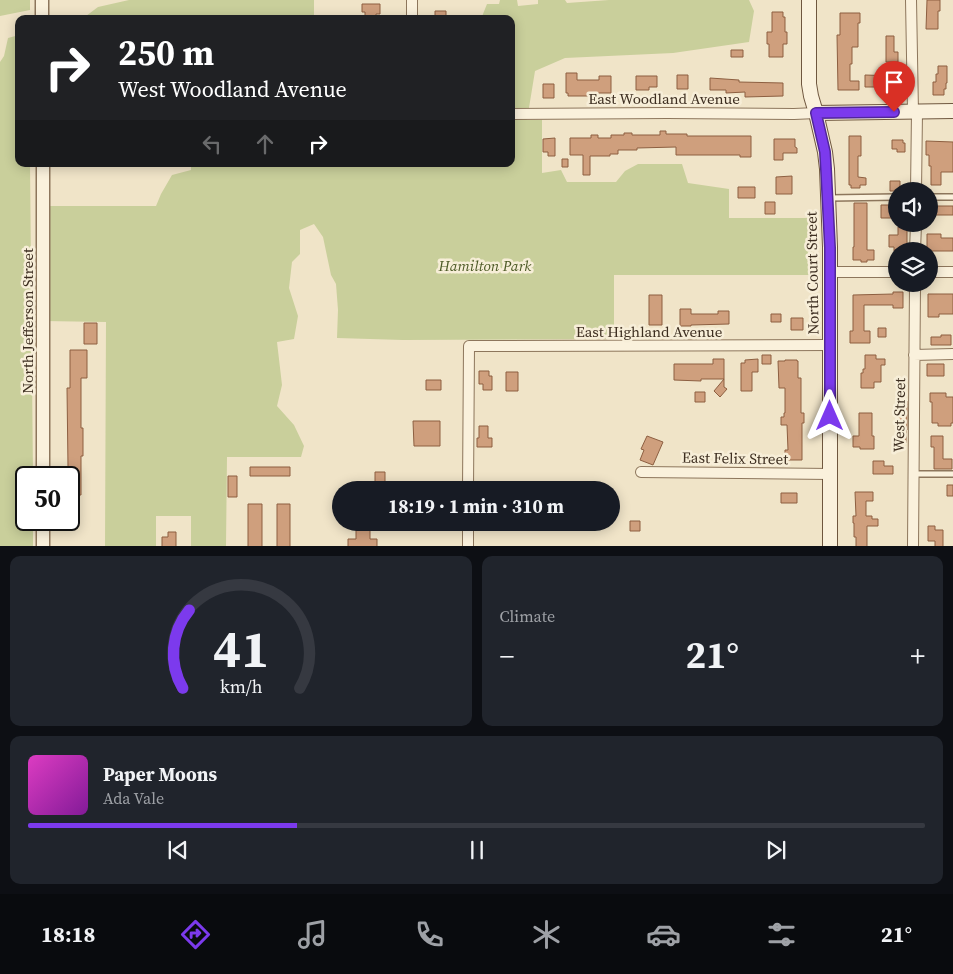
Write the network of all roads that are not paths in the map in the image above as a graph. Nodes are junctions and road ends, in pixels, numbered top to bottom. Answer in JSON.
{"nodes":[{"id":1,"x":42,"y":0,"type":"edge"},
{"id":2,"x":412,"y":0,"type":"edge"},
{"id":3,"x":809,"y":0,"type":"edge"},
{"id":4,"x":910,"y":0,"type":"edge"},
{"id":5,"x":42,"y":15,"type":"edge"},
{"id":6,"x":412,"y":15,"type":"edge"},
{"id":7,"x":953,"y":111,"type":"edge"},
{"id":8,"x":915,"y":112,"type":"junction"},
{"id":9,"x":816,"y":113,"type":"junction"},
{"id":10,"x":515,"y":114,"type":"edge"},
{"id":11,"x":43,"y":167,"type":"edge"},
{"id":12,"x":916,"y":182,"type":"edge"},
{"id":13,"x":888,"y":197,"type":"edge"},
{"id":14,"x":938,"y":197,"type":"edge"},
{"id":15,"x":827,"y":198,"type":"junction"},
{"id":16,"x":953,"y":198,"type":"edge"},
{"id":17,"x":830,"y":272,"type":"junction"},
{"id":18,"x":888,"y":272,"type":"edge"},
{"id":19,"x":938,"y":272,"type":"edge"},
{"id":20,"x":953,"y":272,"type":"edge"},
{"id":21,"x":915,"y":292,"type":"edge"},
{"id":22,"x":830,"y":346,"type":"junction"},
{"id":23,"x":953,"y":354,"type":"edge"},
{"id":24,"x":914,"y":355,"type":"junction"},
{"id":25,"x":43,"y":466,"type":"edge"},
{"id":26,"x":641,"y":472,"type":"dead end"},
{"id":27,"x":830,"y":474,"type":"junction"},
{"id":28,"x":913,"y":474,"type":"junction"},
{"id":29,"x":953,"y":474,"type":"edge"},
{"id":30,"x":468,"y":481,"type":"edge"},
{"id":31,"x":43,"y":531,"type":"edge"},
{"id":32,"x":468,"y":531,"type":"edge"},
{"id":33,"x":43,"y":546,"type":"edge"},
{"id":34,"x":468,"y":546,"type":"edge"},
{"id":35,"x":830,"y":546,"type":"edge"},
{"id":36,"x":913,"y":546,"type":"edge"}],
"edges":[{"from":1,"to":5,"type":"street"},
{"from":2,"to":6,"type":"street"},
{"from":3,"to":9,"type":"main road","name":"North Court Street"},
{"from":4,"to":8,"type":"street"},
{"from":7,"to":8,"type":"main road"},
{"from":8,"to":9,"type":"main road"},
{"from":8,"to":12,"type":"street"},
{"from":9,"to":10,"type":"street","name":"East Woodland Avenue"},
{"from":9,"to":15,"type":"main road","name":"North Court Street"},
{"from":11,"to":25,"type":"street","name":"North Jefferson Street"},
{"from":13,"to":15,"type":"lane"},
{"from":14,"to":16,"type":"lane"},
{"from":15,"to":17,"type":"main road","name":"North Court Street"},
{"from":17,"to":18,"type":"street"},
{"from":17,"to":22,"type":"main road","name":"North Court Street"},
{"from":19,"to":20,"type":"street"},
{"from":21,"to":24,"type":"street","name":"West Street"},
{"from":22,"to":27,"type":"main road","name":"North Court Street"},
{"from":22,"to":30,"type":"street","name":"East Highland Avenue"},
{"from":23,"to":24,"type":"street"},
{"from":24,"to":28,"type":"street","name":"West Street"},
{"from":26,"to":27,"type":"street","name":"East Felix Street"},
{"from":27,"to":35,"type":"main road","name":"North Court Street"},
{"from":28,"to":29,"type":"lane"},
{"from":28,"to":36,"type":"street","name":"West Street"},
{"from":31,"to":33,"type":"street"},
{"from":32,"to":34,"type":"street"}]}
